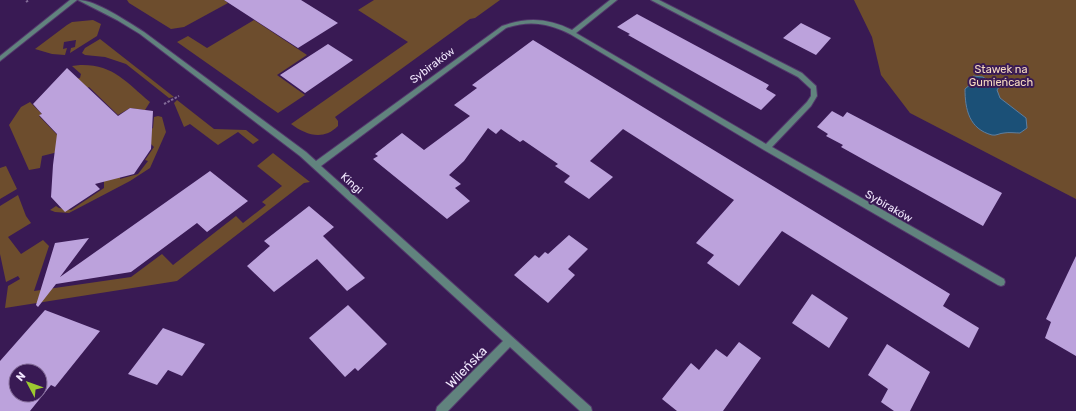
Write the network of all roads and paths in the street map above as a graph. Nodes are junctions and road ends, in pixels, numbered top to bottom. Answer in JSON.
{"nodes":[{"id":1,"x":29,"y":0,"type":"edge"},
{"id":2,"x":74,"y":0,"type":"edge"},
{"id":3,"x":81,"y":0,"type":"edge"},
{"id":4,"x":614,"y":0,"type":"edge"},
{"id":5,"x":654,"y":0,"type":"edge"},
{"id":6,"x":26,"y":2,"type":"dead end"},
{"id":7,"x":572,"y":33,"type":"junction"},
{"id":8,"x":0,"y":59,"type":"edge"},
{"id":9,"x":179,"y":96,"type":"dead end"},
{"id":10,"x":164,"y":104,"type":"dead end"},
{"id":11,"x":766,"y":148,"type":"junction"},
{"id":12,"x":316,"y":165,"type":"junction"},
{"id":13,"x":1001,"y":282,"type":"dead end"},
{"id":14,"x":509,"y":341,"type":"junction"},
{"id":15,"x":441,"y":411,"type":"edge"},
{"id":16,"x":587,"y":411,"type":"edge"}],
"edges":[{"from":1,"to":6,"type":"path"},
{"from":2,"to":8,"type":"street"},
{"from":3,"to":12,"type":"street","name":"Kingi"},
{"from":4,"to":7,"type":"street"},
{"from":5,"to":11,"type":"street"},
{"from":7,"to":11,"type":"street","name":"Sybiraków"},
{"from":7,"to":12,"type":"street","name":"Sybiraków"},
{"from":9,"to":10,"type":"path"},
{"from":11,"to":13,"type":"street","name":"Sybiraków"},
{"from":12,"to":14,"type":"street","name":"Kingi"},
{"from":14,"to":15,"type":"street","name":"Wileńska"},
{"from":14,"to":16,"type":"street","name":"Kingi"}]}
